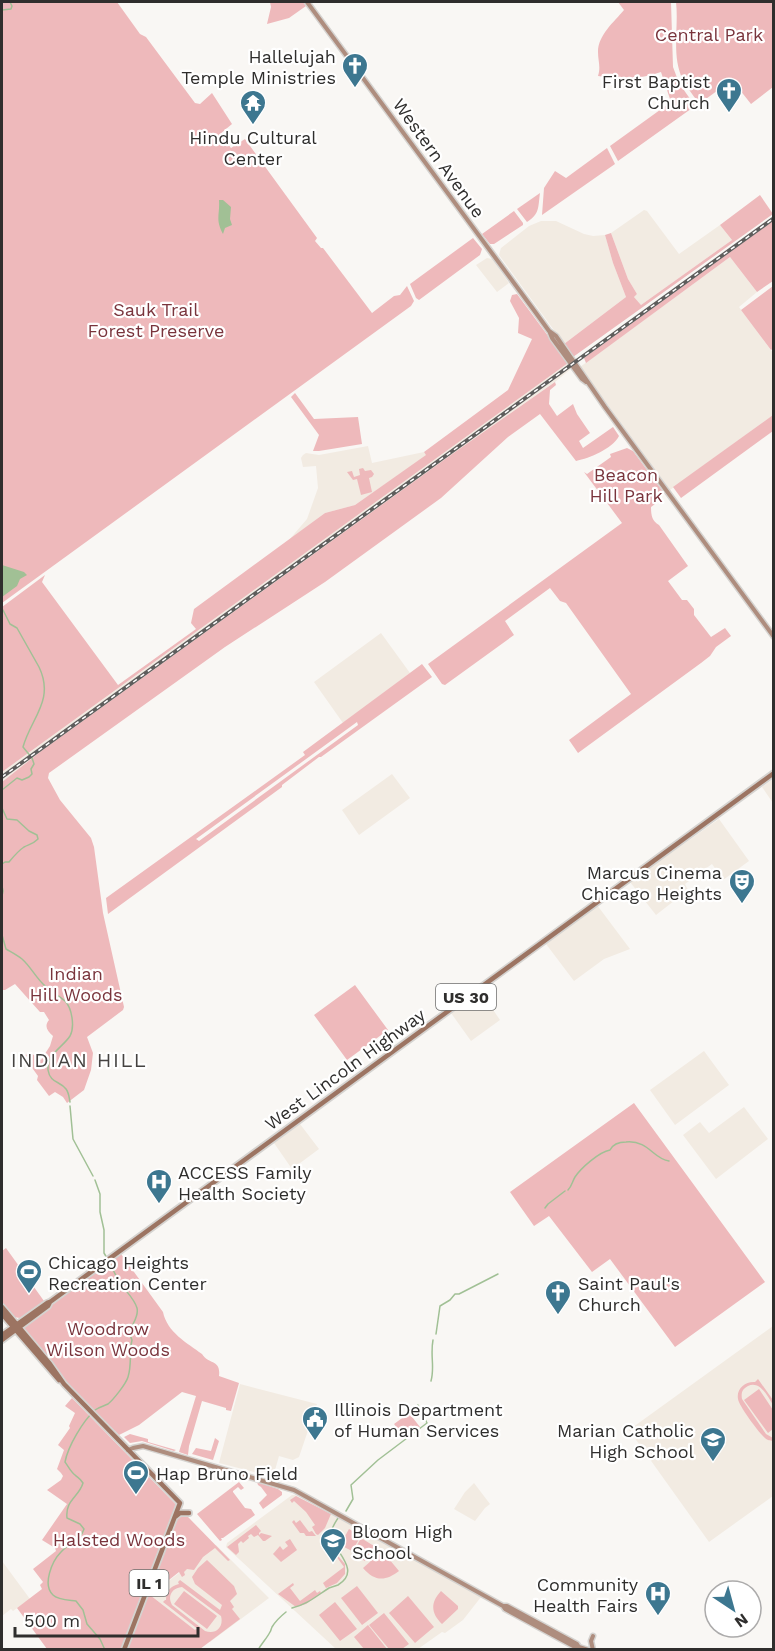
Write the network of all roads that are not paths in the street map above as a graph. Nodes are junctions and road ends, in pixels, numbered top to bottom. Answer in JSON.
{"nodes":[{"id":1,"x":307,"y":2,"type":"edge"},
{"id":2,"x":774,"y":637,"type":"edge"},
{"id":3,"x":774,"y":772,"type":"edge"},
{"id":4,"x":2,"y":1307,"type":"edge"},
{"id":5,"x":2,"y":1314,"type":"edge"},
{"id":6,"x":16,"y":1327,"type":"junction"},
{"id":7,"x":2,"y":1335,"type":"edge"},
{"id":8,"x":2,"y":1340,"type":"edge"},
{"id":9,"x":128,"y":1450,"type":"junction"},
{"id":10,"x":189,"y":1512,"type":"dead end"},
{"id":11,"x":175,"y":1517,"type":"junction"},
{"id":12,"x":503,"y":1606,"type":"junction"},
{"id":13,"x":593,"y":1636,"type":"dead end"},
{"id":14,"x":566,"y":1643,"type":"junction"},
{"id":15,"x":580,"y":1648,"type":"edge"},
{"id":16,"x":124,"y":1650,"type":"edge"},
{"id":17,"x":568,"y":1650,"type":"edge"},
{"id":18,"x":588,"y":1650,"type":"edge"},
{"id":19,"x":593,"y":1650,"type":"edge"}],
"edges":[{"from":1,"to":2,"type":"main road","name":"Western Avenue"},
{"from":3,"to":6,"type":"main road","name":"West Lincoln Highway","number":"US 30"},
{"from":4,"to":6,"type":"main road","number":"IL 1"},
{"from":5,"to":6,"type":"main road","number":"IL 1"},
{"from":6,"to":7,"type":"main road","number":"US 30"},
{"from":6,"to":8,"type":"main road","number":"US 30"},
{"from":6,"to":9,"type":"main road","number":"IL 1"},
{"from":9,"to":11,"type":"main road","number":"IL 1"},
{"from":9,"to":12,"type":"main road"},
{"from":10,"to":11,"type":"main road"},
{"from":11,"to":16,"type":"main road","number":"IL 1"},
{"from":12,"to":14,"type":"main road"},
{"from":12,"to":15,"type":"main road"},
{"from":13,"to":19,"type":"main road"},
{"from":14,"to":15,"type":"main road"},
{"from":14,"to":17,"type":"main road"},
{"from":15,"to":18,"type":"main road"}]}
